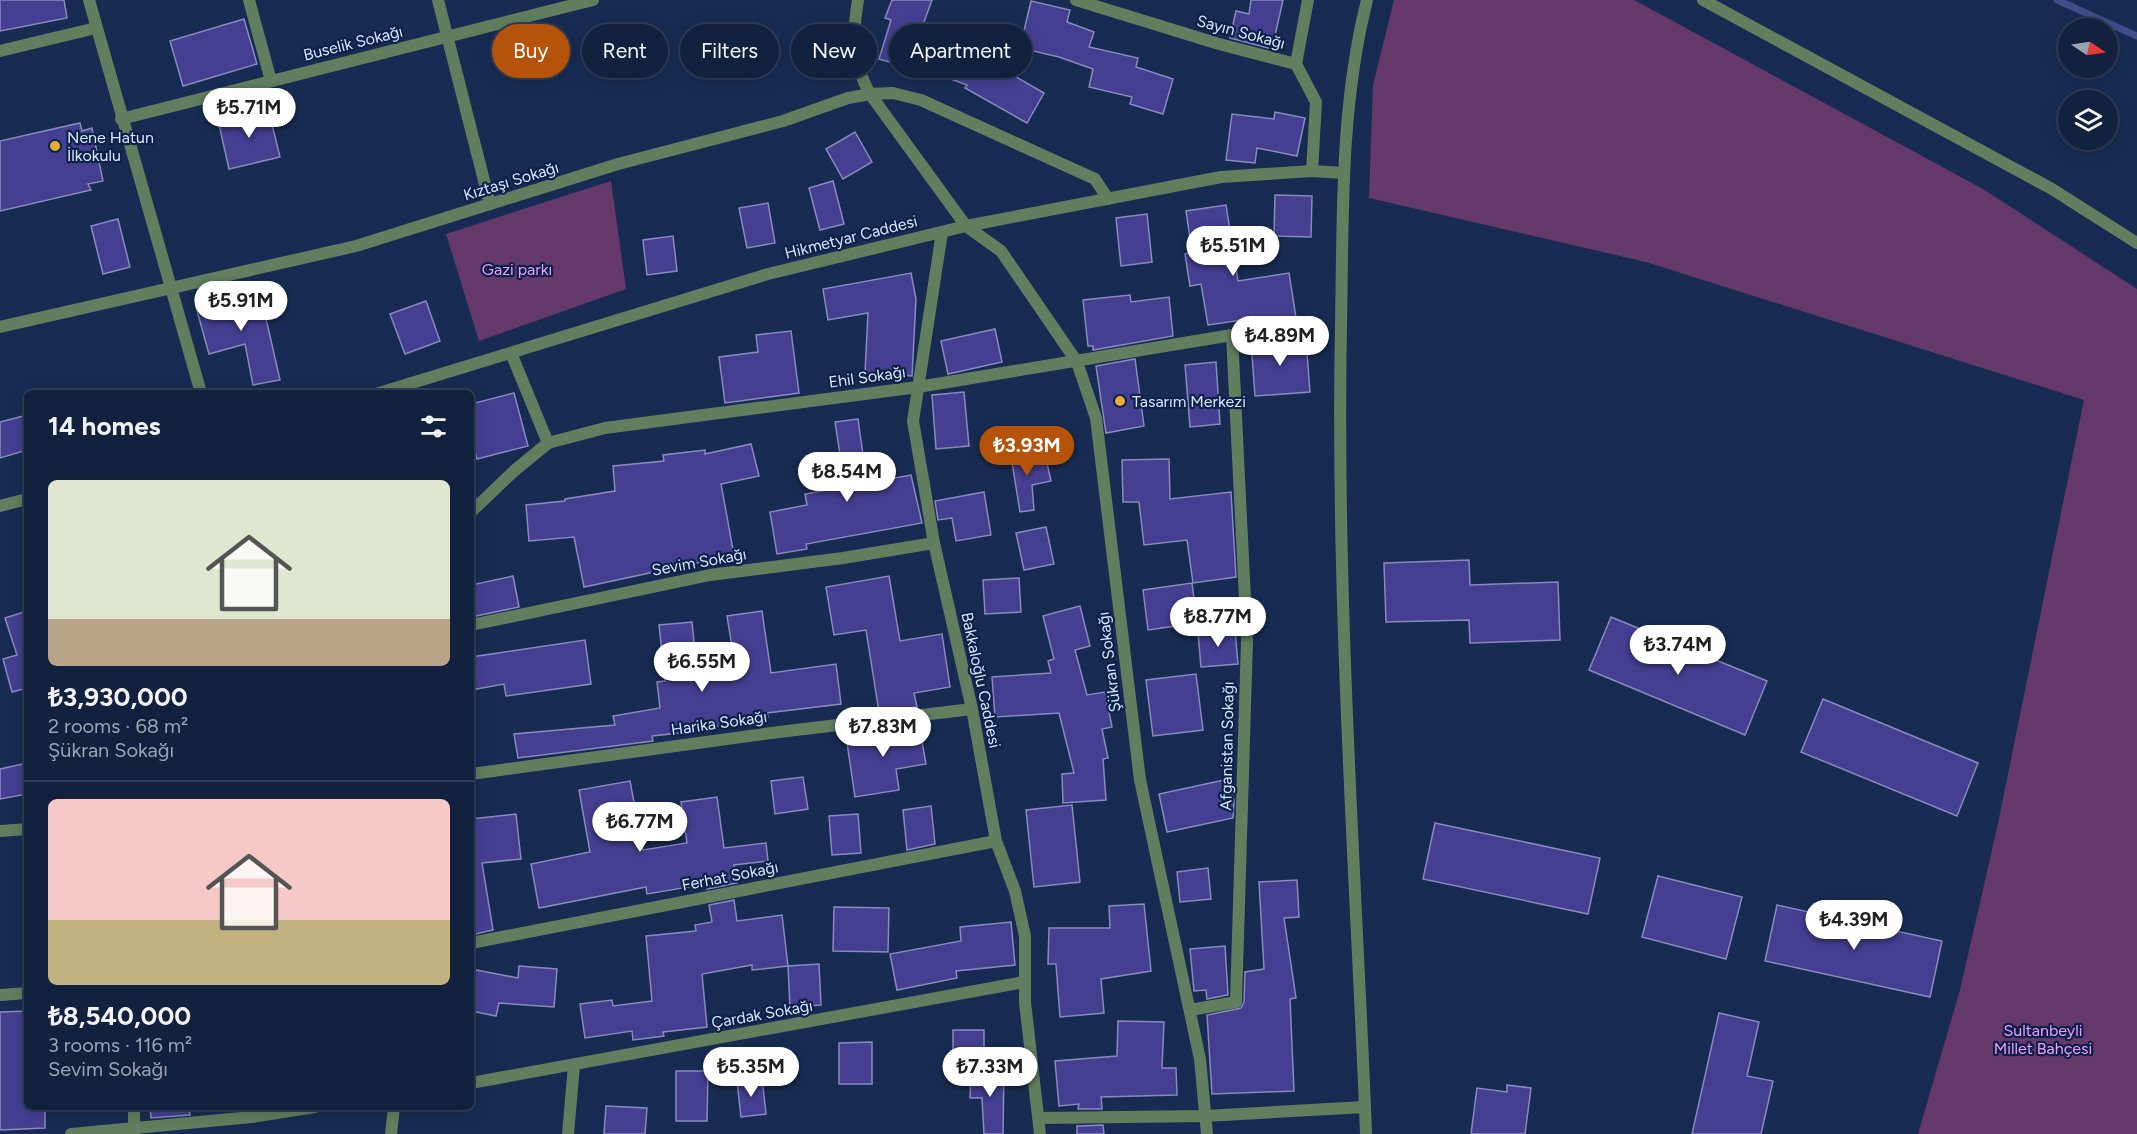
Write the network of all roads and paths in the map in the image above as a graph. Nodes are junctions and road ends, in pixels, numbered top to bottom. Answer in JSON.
{"nodes":[{"id":1,"x":89,"y":0,"type":"edge"},
{"id":2,"x":249,"y":0,"type":"edge"},
{"id":3,"x":438,"y":0,"type":"edge"},
{"id":4,"x":593,"y":0,"type":"edge"},
{"id":5,"x":858,"y":0,"type":"edge"},
{"id":6,"x":1076,"y":0,"type":"edge"},
{"id":7,"x":1308,"y":0,"type":"edge"},
{"id":8,"x":1367,"y":0,"type":"edge"},
{"id":9,"x":1703,"y":0,"type":"edge"},
{"id":10,"x":96,"y":28,"type":"junction"},
{"id":11,"x":448,"y":36,"type":"junction"},
{"id":12,"x":0,"y":51,"type":"edge"},
{"id":13,"x":1296,"y":64,"type":"junction"},
{"id":14,"x":271,"y":81,"type":"junction"},
{"id":15,"x":870,"y":94,"type":"junction"},
{"id":16,"x":121,"y":118,"type":"junction"},
{"id":17,"x":1312,"y":171,"type":"junction"},
{"id":18,"x":1344,"y":173,"type":"junction"},
{"id":19,"x":1108,"y":199,"type":"junction"},
{"id":20,"x":490,"y":204,"type":"junction"},
{"id":21,"x":966,"y":226,"type":"junction"},
{"id":22,"x":942,"y":232,"type":"junction"},
{"id":23,"x":2137,"y":243,"type":"edge"},
{"id":24,"x":170,"y":288,"type":"junction"},
{"id":25,"x":0,"y":327,"type":"edge"},
{"id":26,"x":1294,"y":332,"type":"dead end"},
{"id":27,"x":1232,"y":335,"type":"junction"},
{"id":28,"x":512,"y":353,"type":"junction"},
{"id":29,"x":1077,"y":362,"type":"junction"},
{"id":30,"x":918,"y":387,"type":"junction"},
{"id":31,"x":200,"y":390,"type":"edge"},
{"id":32,"x":389,"y":390,"type":"edge"},
{"id":33,"x":548,"y":443,"type":"junction"},
{"id":34,"x":24,"y":500,"type":"edge"},
{"id":35,"x":0,"y":506,"type":"edge"},
{"id":36,"x":474,"y":509,"type":"edge"},
{"id":37,"x":934,"y":543,"type":"junction"},
{"id":38,"x":474,"y":624,"type":"edge"},
{"id":39,"x":972,"y":709,"type":"junction"},
{"id":40,"x":474,"y":774,"type":"edge"},
{"id":41,"x":24,"y":829,"type":"edge"},
{"id":42,"x":0,"y":831,"type":"edge"},
{"id":43,"x":996,"y":841,"type":"junction"},
{"id":44,"x":474,"y":942,"type":"edge"},
{"id":45,"x":1024,"y":982,"type":"junction"},
{"id":46,"x":24,"y":993,"type":"edge"},
{"id":47,"x":0,"y":995,"type":"edge"},
{"id":48,"x":1190,"y":1010,"type":"junction"},
{"id":49,"x":574,"y":1065,"type":"junction"},
{"id":50,"x":474,"y":1082,"type":"edge"},
{"id":51,"x":1365,"y":1107,"type":"junction"},
{"id":52,"x":134,"y":1110,"type":"edge"},
{"id":53,"x":296,"y":1110,"type":"edge"},
{"id":54,"x":394,"y":1110,"type":"edge"},
{"id":55,"x":1205,"y":1116,"type":"junction"},
{"id":56,"x":1039,"y":1118,"type":"junction"},
{"id":57,"x":134,"y":1131,"type":"edge"},
{"id":58,"x":71,"y":1134,"type":"edge"},
{"id":59,"x":391,"y":1134,"type":"edge"},
{"id":60,"x":568,"y":1134,"type":"edge"},
{"id":61,"x":1040,"y":1134,"type":"edge"},
{"id":62,"x":1207,"y":1134,"type":"edge"},
{"id":63,"x":1366,"y":1134,"type":"edge"}],
"edges":[{"from":1,"to":10,"type":"street"},
{"from":2,"to":14,"type":"street"},
{"from":3,"to":11,"type":"street"},
{"from":4,"to":11,"type":"street","name":"Buselik Sokağı"},
{"from":5,"to":15,"type":"street"},
{"from":6,"to":13,"type":"street","name":"Sayın Sokağı"},
{"from":7,"to":13,"type":"street"},
{"from":8,"to":18,"type":"street"},
{"from":9,"to":23,"type":"street"},
{"from":10,"to":12,"type":"street"},
{"from":10,"to":16,"type":"street"},
{"from":11,"to":14,"type":"street","name":"Buselik Sokağı"},
{"from":11,"to":20,"type":"street"},
{"from":13,"to":17,"type":"street"},
{"from":14,"to":16,"type":"street","name":"Buselik Sokağı"},
{"from":15,"to":19,"type":"street","name":"Kıztaşı Sokağı"},
{"from":15,"to":20,"type":"street","name":"Kıztaşı Sokağı"},
{"from":15,"to":21,"type":"street"},
{"from":16,"to":24,"type":"street"},
{"from":17,"to":18,"type":"street","name":"Hikmetyar Caddesi"},
{"from":17,"to":19,"type":"street","name":"Hikmetyar Caddesi"},
{"from":18,"to":51,"type":"street"},
{"from":19,"to":21,"type":"street","name":"Hikmetyar Caddesi"},
{"from":20,"to":24,"type":"street","name":"Kıztaşı Sokağı"},
{"from":21,"to":22,"type":"street","name":"Hikmetyar Caddesi"},
{"from":21,"to":29,"type":"street","name":"Şükran Sokağı"},
{"from":22,"to":28,"type":"street","name":"Hikmetyar Caddesi"},
{"from":22,"to":30,"type":"street","name":"Bakkaloğlu Caddesi"},
{"from":24,"to":25,"type":"street","name":"Kıztaşı Sokağı"},
{"from":24,"to":31,"type":"street"},
{"from":26,"to":27,"type":"street","name":"Ehil Sokağı"},
{"from":27,"to":29,"type":"street","name":"Ehil Sokağı"},
{"from":27,"to":48,"type":"street","name":"Afganistan Sokağı"},
{"from":28,"to":32,"type":"street","name":"Hikmetyar Caddesi"},
{"from":28,"to":33,"type":"street"},
{"from":29,"to":30,"type":"street","name":"Ehil Sokağı"},
{"from":29,"to":48,"type":"street","name":"Şükran Sokağı"},
{"from":30,"to":33,"type":"street","name":"Ehil Sokağı"},
{"from":30,"to":37,"type":"street","name":"Bakkaloğlu Caddesi"},
{"from":33,"to":36,"type":"street","name":"Ehil Sokağı"},
{"from":34,"to":35,"type":"street"},
{"from":37,"to":38,"type":"street","name":"Sevim Sokağı"},
{"from":37,"to":39,"type":"street","name":"Bakkaloğlu Caddesi"},
{"from":39,"to":40,"type":"street","name":"Harika Sokağı"},
{"from":39,"to":43,"type":"street","name":"Bakkaloğlu Caddesi"},
{"from":41,"to":42,"type":"street"},
{"from":43,"to":44,"type":"street","name":"Ferhat Sokağı"},
{"from":43,"to":45,"type":"street","name":"Bakkaloğlu Caddesi"},
{"from":45,"to":49,"type":"street","name":"Çardak Sokağı"},
{"from":45,"to":56,"type":"street","name":"Bakkaloğlu Caddesi"},
{"from":46,"to":47,"type":"street"},
{"from":48,"to":55,"type":"street","name":"Şükran Sokağı"},
{"from":49,"to":50,"type":"street","name":"Çardak Sokağı"},
{"from":49,"to":60,"type":"street"},
{"from":51,"to":55,"type":"street"},
{"from":51,"to":63,"type":"street"},
{"from":52,"to":57,"type":"street"},
{"from":53,"to":57,"type":"street"},
{"from":54,"to":59,"type":"street"},
{"from":55,"to":56,"type":"street"},
{"from":55,"to":62,"type":"street","name":"Şükran Sokağı"},
{"from":56,"to":61,"type":"street","name":"Bakkaloğlu Caddesi"},
{"from":57,"to":58,"type":"street"}]}
